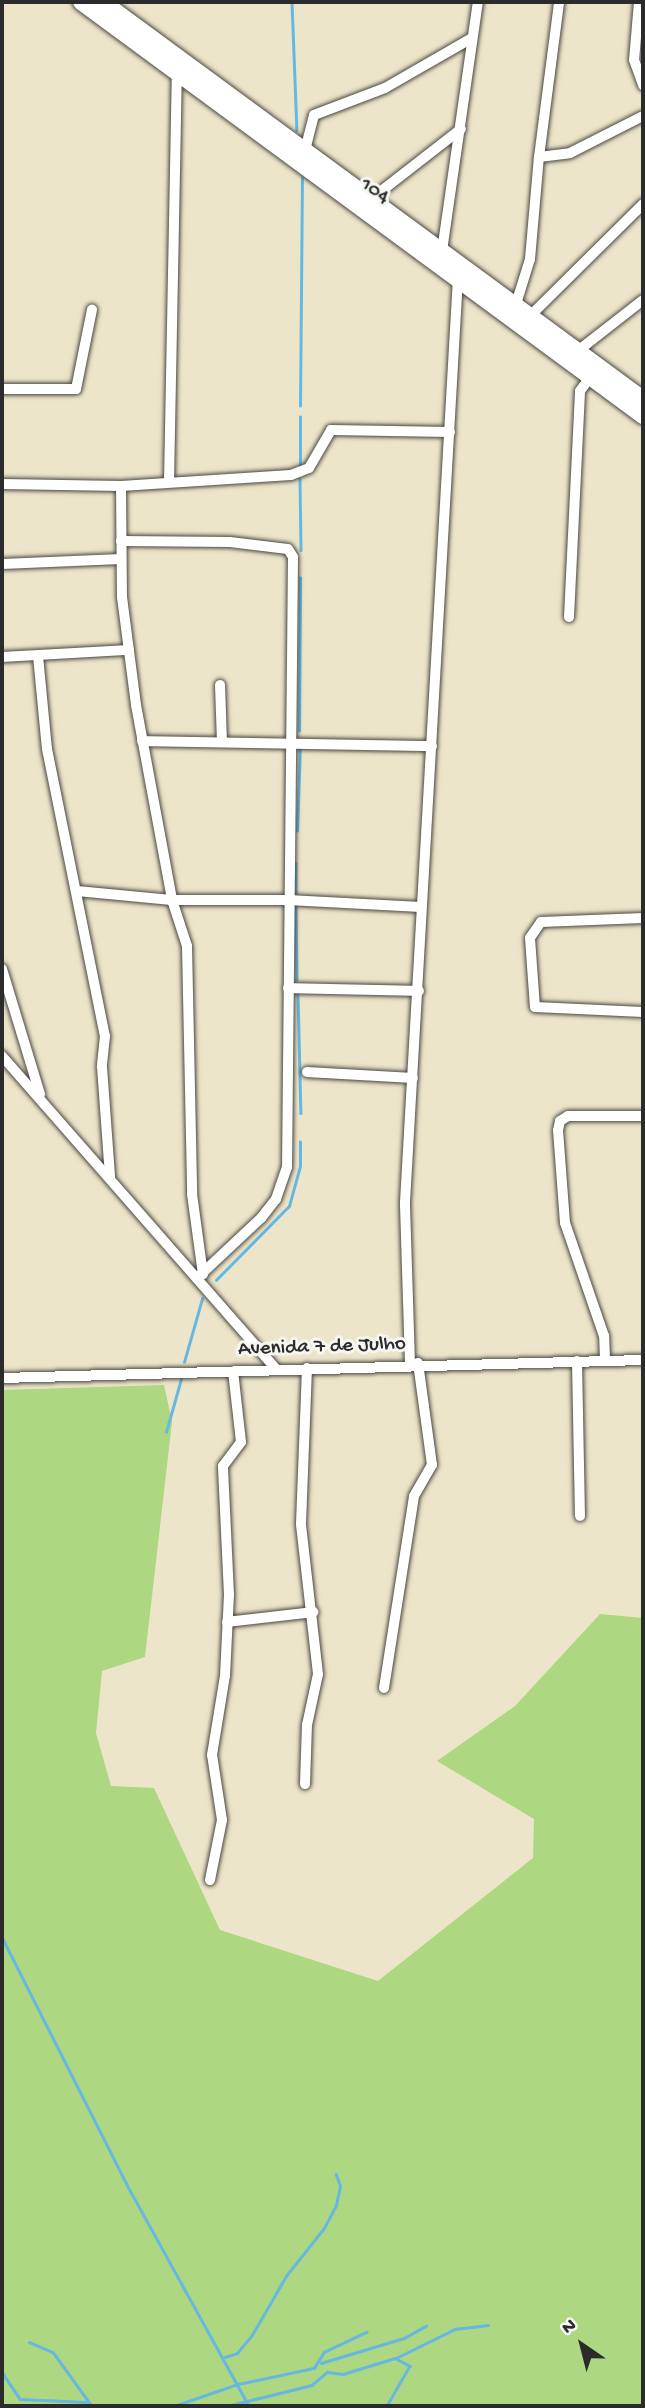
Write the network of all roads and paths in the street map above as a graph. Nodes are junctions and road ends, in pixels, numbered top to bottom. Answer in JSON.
{"nodes":[{"id":1,"x":81,"y":2,"type":"edge"},
{"id":2,"x":103,"y":2,"type":"edge"},
{"id":3,"x":478,"y":2,"type":"edge"},
{"id":4,"x":559,"y":2,"type":"edge"},
{"id":5,"x":639,"y":2,"type":"edge"},
{"id":6,"x":472,"y":38,"type":"junction"},
{"id":7,"x":177,"y":72,"type":"junction"},
{"id":8,"x":643,"y":85,"type":"edge"},
{"id":9,"x":643,"y":116,"type":"edge"},
{"id":10,"x":461,"y":129,"type":"junction"},
{"id":11,"x":539,"y":157,"type":"junction"},
{"id":12,"x":302,"y":158,"type":"junction"},
{"id":13,"x":371,"y":199,"type":"junction"},
{"id":14,"x":643,"y":204,"type":"edge"},
{"id":15,"x":442,"y":251,"type":"junction"},
{"id":16,"x":458,"y":270,"type":"junction"},
{"id":17,"x":643,"y":300,"type":"edge"},
{"id":18,"x":516,"y":304,"type":"junction"},
{"id":19,"x":92,"y":310,"type":"dead end"},
{"id":20,"x":531,"y":315,"type":"junction"},
{"id":21,"x":579,"y":350,"type":"junction"},
{"id":22,"x":594,"y":371,"type":"junction"},
{"id":23,"x":2,"y":388,"type":"edge"},
{"id":24,"x":643,"y":399,"type":"edge"},
{"id":25,"x":643,"y":416,"type":"edge"},
{"id":26,"x":450,"y":432,"type":"junction"},
{"id":27,"x":169,"y":482,"type":"junction"},
{"id":28,"x":2,"y":484,"type":"edge"},
{"id":29,"x":121,"y":486,"type":"junction"},
{"id":30,"x":121,"y":541,"type":"junction"},
{"id":31,"x":121,"y":559,"type":"junction"},
{"id":32,"x":2,"y":564,"type":"edge"},
{"id":33,"x":569,"y":617,"type":"dead end"},
{"id":34,"x":129,"y":650,"type":"junction"},
{"id":35,"x":38,"y":656,"type":"junction"},
{"id":36,"x":2,"y":657,"type":"edge"},
{"id":37,"x":220,"y":685,"type":"dead end"},
{"id":38,"x":142,"y":741,"type":"junction"},
{"id":39,"x":222,"y":742,"type":"junction"},
{"id":40,"x":293,"y":742,"type":"junction"},
{"id":41,"x":432,"y":746,"type":"junction"},
{"id":42,"x":77,"y":891,"type":"junction"},
{"id":43,"x":172,"y":900,"type":"junction"},
{"id":44,"x":288,"y":900,"type":"junction"},
{"id":45,"x":421,"y":907,"type":"junction"},
{"id":46,"x":643,"y":918,"type":"edge"},
{"id":47,"x":2,"y":970,"type":"edge"},
{"id":48,"x":288,"y":988,"type":"junction"},
{"id":49,"x":419,"y":991,"type":"junction"},
{"id":50,"x":643,"y":1012,"type":"edge"},
{"id":51,"x":2,"y":1056,"type":"edge"},
{"id":52,"x":307,"y":1072,"type":"dead end"},
{"id":53,"x":413,"y":1078,"type":"junction"},
{"id":54,"x":41,"y":1098,"type":"junction"},
{"id":55,"x":643,"y":1116,"type":"edge"},
{"id":56,"x":110,"y":1177,"type":"junction"},
{"id":57,"x":200,"y":1276,"type":"junction"},
{"id":58,"x":605,"y":1360,"type":"junction"},
{"id":59,"x":643,"y":1360,"type":"edge"},
{"id":60,"x":577,"y":1361,"type":"junction"},
{"id":61,"x":414,"y":1364,"type":"junction"},
{"id":62,"x":307,"y":1368,"type":"junction"},
{"id":63,"x":276,"y":1369,"type":"junction"},
{"id":64,"x":233,"y":1371,"type":"junction"},
{"id":65,"x":2,"y":1378,"type":"edge"},
{"id":66,"x":580,"y":1516,"type":"dead end"},
{"id":67,"x":313,"y":1612,"type":"junction"},
{"id":68,"x":227,"y":1622,"type":"junction"},
{"id":69,"x":384,"y":1688,"type":"dead end"},
{"id":70,"x":305,"y":1784,"type":"dead end"},
{"id":71,"x":210,"y":1880,"type":"dead end"}],
"edges":[{"from":1,"to":7,"type":"street","name":"104"},
{"from":2,"to":12,"type":"street"},
{"from":3,"to":6,"type":"street"},
{"from":4,"to":11,"type":"street"},
{"from":5,"to":8,"type":"street"},
{"from":6,"to":10,"type":"street"},
{"from":6,"to":12,"type":"street"},
{"from":7,"to":12,"type":"street","name":"104"},
{"from":7,"to":27,"type":"street"},
{"from":9,"to":11,"type":"street"},
{"from":10,"to":13,"type":"street"},
{"from":10,"to":15,"type":"street"},
{"from":11,"to":18,"type":"street"},
{"from":12,"to":13,"type":"street"},
{"from":12,"to":16,"type":"street","name":"104"},
{"from":13,"to":15,"type":"street"},
{"from":14,"to":20,"type":"street"},
{"from":15,"to":16,"type":"street"},
{"from":16,"to":18,"type":"street"},
{"from":16,"to":22,"type":"street","name":"104"},
{"from":16,"to":26,"type":"street"},
{"from":17,"to":21,"type":"street"},
{"from":18,"to":20,"type":"street"},
{"from":19,"to":23,"type":"street"},
{"from":20,"to":21,"type":"street"},
{"from":21,"to":22,"type":"street"},
{"from":22,"to":24,"type":"street"},
{"from":22,"to":25,"type":"street","name":"104"},
{"from":22,"to":33,"type":"street"},
{"from":26,"to":27,"type":"street"},
{"from":26,"to":41,"type":"street"},
{"from":27,"to":29,"type":"street"},
{"from":28,"to":29,"type":"street"},
{"from":29,"to":30,"type":"street"},
{"from":30,"to":31,"type":"street"},
{"from":30,"to":40,"type":"street"},
{"from":31,"to":32,"type":"street"},
{"from":31,"to":34,"type":"street"},
{"from":34,"to":35,"type":"street"},
{"from":34,"to":38,"type":"street"},
{"from":35,"to":36,"type":"street"},
{"from":35,"to":42,"type":"street"},
{"from":37,"to":39,"type":"street"},
{"from":38,"to":39,"type":"street"},
{"from":38,"to":43,"type":"street"},
{"from":39,"to":40,"type":"street"},
{"from":40,"to":41,"type":"street"},
{"from":40,"to":44,"type":"street"},
{"from":41,"to":45,"type":"street"},
{"from":42,"to":43,"type":"street"},
{"from":42,"to":56,"type":"street"},
{"from":43,"to":44,"type":"street"},
{"from":43,"to":57,"type":"street"},
{"from":44,"to":45,"type":"street"},
{"from":44,"to":48,"type":"street"},
{"from":45,"to":49,"type":"street"},
{"from":46,"to":50,"type":"street"},
{"from":47,"to":54,"type":"street"},
{"from":48,"to":49,"type":"street"},
{"from":48,"to":57,"type":"street"},
{"from":49,"to":53,"type":"street"},
{"from":51,"to":54,"type":"street"},
{"from":52,"to":53,"type":"street"},
{"from":53,"to":61,"type":"street"},
{"from":54,"to":56,"type":"street"},
{"from":55,"to":58,"type":"street"},
{"from":56,"to":57,"type":"street"},
{"from":57,"to":63,"type":"street"},
{"from":58,"to":59,"type":"street","name":"Avenida 7 de Julho"},
{"from":58,"to":60,"type":"street","name":"Avenida 7 de Julho"},
{"from":60,"to":61,"type":"street","name":"Avenida 7 de Julho"},
{"from":60,"to":66,"type":"street"},
{"from":61,"to":62,"type":"street","name":"Avenida 7 de Julho"},
{"from":61,"to":69,"type":"street"},
{"from":62,"to":63,"type":"street","name":"Avenida 7 de Julho"},
{"from":62,"to":67,"type":"street"},
{"from":63,"to":64,"type":"street","name":"Avenida 7 de Julho"},
{"from":64,"to":65,"type":"street","name":"Avenida 7 de Julho"},
{"from":64,"to":68,"type":"street"},
{"from":67,"to":68,"type":"street"},
{"from":67,"to":70,"type":"street"},
{"from":68,"to":71,"type":"street"}]}
